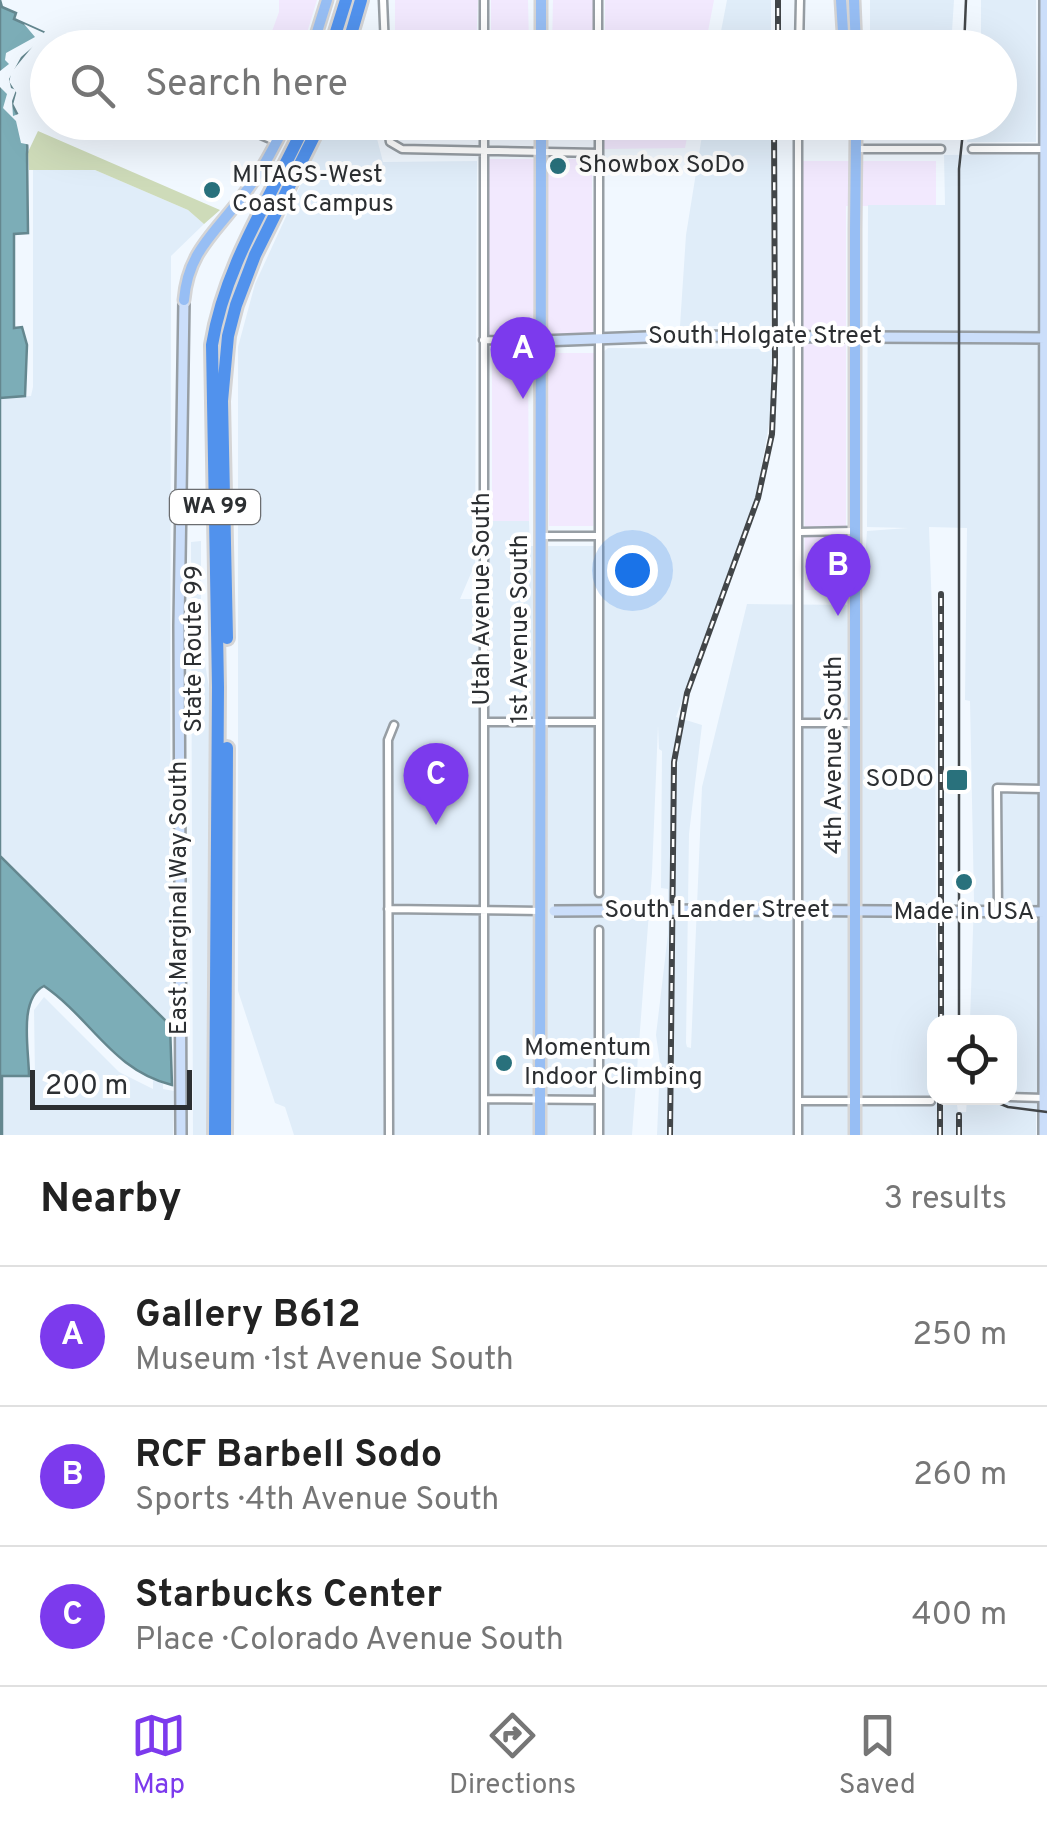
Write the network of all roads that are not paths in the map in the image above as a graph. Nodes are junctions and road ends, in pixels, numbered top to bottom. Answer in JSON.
{"nodes":[{"id":1,"x":327,"y":0,"type":"edge"},
{"id":2,"x":346,"y":0,"type":"edge"},
{"id":3,"x":361,"y":0,"type":"edge"},
{"id":4,"x":383,"y":0,"type":"edge"},
{"id":5,"x":484,"y":0,"type":"edge"},
{"id":6,"x":541,"y":0,"type":"edge"},
{"id":7,"x":598,"y":0,"type":"edge"},
{"id":8,"x":800,"y":0,"type":"edge"},
{"id":9,"x":851,"y":0,"type":"edge"},
{"id":10,"x":1045,"y":0,"type":"edge"},
{"id":11,"x":318,"y":30,"type":"edge"},
{"id":12,"x":337,"y":30,"type":"edge"},
{"id":13,"x":352,"y":30,"type":"edge"},
{"id":14,"x":384,"y":30,"type":"edge"},
{"id":15,"x":484,"y":30,"type":"edge"},
{"id":16,"x":541,"y":30,"type":"edge"},
{"id":17,"x":598,"y":30,"type":"edge"},
{"id":18,"x":799,"y":30,"type":"edge"},
{"id":19,"x":852,"y":30,"type":"edge"},
{"id":20,"x":852,"y":30,"type":"edge"},
{"id":21,"x":272,"y":140,"type":"edge"},
{"id":22,"x":299,"y":140,"type":"edge"},
{"id":23,"x":311,"y":140,"type":"edge"},
{"id":24,"x":391,"y":140,"type":"edge"},
{"id":25,"x":484,"y":140,"type":"edge"},
{"id":26,"x":541,"y":140,"type":"edge"},
{"id":27,"x":598,"y":140,"type":"edge"},
{"id":28,"x":798,"y":140,"type":"edge"},
{"id":29,"x":856,"y":140,"type":"edge"},
{"id":30,"x":277,"y":142,"type":"joint"},
{"id":31,"x":1046,"y":148,"type":"edge"},
{"id":32,"x":856,"y":149,"type":"junction"},
{"id":33,"x":941,"y":149,"type":"dead end"},
{"id":34,"x":972,"y":149,"type":"dead end"},
{"id":35,"x":484,"y":150,"type":"junction"},
{"id":36,"x":541,"y":151,"type":"junction"},
{"id":37,"x":598,"y":153,"type":"junction"},
{"id":38,"x":265,"y":222,"type":"junction"},
{"id":39,"x":184,"y":300,"type":"joint"},
{"id":40,"x":800,"y":337,"type":"junction"},
{"id":41,"x":855,"y":337,"type":"junction"},
{"id":42,"x":1046,"y":338,"type":"edge"},
{"id":43,"x":483,"y":340,"type":"junction"},
{"id":44,"x":598,"y":340,"type":"junction"},
{"id":45,"x":541,"y":341,"type":"junction"},
{"id":46,"x":856,"y":531,"type":"junction"},
{"id":47,"x":800,"y":532,"type":"junction"},
{"id":48,"x":541,"y":536,"type":"junction"},
{"id":49,"x":599,"y":536,"type":"junction"},
{"id":50,"x":1045,"y":536,"type":"edge"},
{"id":51,"x":484,"y":722,"type":"junction"},
{"id":52,"x":542,"y":722,"type":"junction"},
{"id":53,"x":599,"y":722,"type":"junction"},
{"id":54,"x":800,"y":722,"type":"junction"},
{"id":55,"x":855,"y":723,"type":"junction"},
{"id":56,"x":1046,"y":724,"type":"edge"},
{"id":57,"x":394,"y":725,"type":"dead end"},
{"id":58,"x":1044,"y":788,"type":"junction"},
{"id":59,"x":599,"y":893,"type":"dead end"},
{"id":60,"x":388,"y":908,"type":"junction"},
{"id":61,"x":484,"y":910,"type":"junction"},
{"id":62,"x":548,"y":910,"type":"junction"},
{"id":63,"x":799,"y":912,"type":"junction"},
{"id":64,"x":855,"y":912,"type":"junction"},
{"id":65,"x":998,"y":912,"type":"junction"},
{"id":66,"x":1046,"y":912,"type":"edge"},
{"id":67,"x":599,"y":930,"type":"dead end"},
{"id":68,"x":221,"y":1040,"type":"junction"},
{"id":69,"x":1017,"y":1097,"type":"edge"},
{"id":70,"x":1046,"y":1098,"type":"edge"},
{"id":71,"x":484,"y":1099,"type":"junction"},
{"id":72,"x":540,"y":1099,"type":"junction"},
{"id":73,"x":599,"y":1100,"type":"junction"},
{"id":74,"x":798,"y":1101,"type":"junction"},
{"id":75,"x":855,"y":1101,"type":"junction"},
{"id":76,"x":927,"y":1101,"type":"edge"},
{"id":77,"x":180,"y":1135,"type":"edge"},
{"id":78,"x":215,"y":1135,"type":"edge"},
{"id":79,"x":225,"y":1135,"type":"edge"},
{"id":80,"x":389,"y":1135,"type":"edge"},
{"id":81,"x":484,"y":1135,"type":"edge"},
{"id":82,"x":540,"y":1135,"type":"edge"},
{"id":83,"x":599,"y":1135,"type":"edge"},
{"id":84,"x":798,"y":1135,"type":"edge"},
{"id":85,"x":855,"y":1135,"type":"edge"},
{"id":86,"x":1044,"y":1135,"type":"edge"}],
"edges":[{"from":1,"to":11,"type":"main road"},
{"from":2,"to":12,"type":"highway"},
{"from":3,"to":13,"type":"highway"},
{"from":4,"to":14,"type":"street"},
{"from":5,"to":15,"type":"street"},
{"from":6,"to":16,"type":"main road"},
{"from":7,"to":17,"type":"street"},
{"from":8,"to":18,"type":"street"},
{"from":9,"to":19,"type":"main road"},
{"from":9,"to":20,"type":"main road"},
{"from":10,"to":31,"type":"main road"},
{"from":21,"to":30,"type":"street"},
{"from":22,"to":38,"type":"highway","name":"State Route 99","number":"WA 99"},
{"from":23,"to":38,"type":"highway","name":"State Route 99","number":"WA 99"},
{"from":24,"to":35,"type":"street"},
{"from":25,"to":35,"type":"street","name":"Utah Avenue South"},
{"from":26,"to":36,"type":"main road","name":"1st Avenue South"},
{"from":27,"to":37,"type":"street"},
{"from":28,"to":40,"type":"street"},
{"from":29,"to":32,"type":"main road","name":"4th Avenue South"},
{"from":30,"to":39,"type":"main road"},
{"from":31,"to":34,"type":"street"},
{"from":31,"to":42,"type":"main road"},
{"from":32,"to":33,"type":"street"},
{"from":32,"to":41,"type":"main road","name":"4th Avenue South"},
{"from":35,"to":36,"type":"street"},
{"from":35,"to":43,"type":"street","name":"Utah Avenue South"},
{"from":36,"to":37,"type":"street"},
{"from":36,"to":45,"type":"main road","name":"1st Avenue South"},
{"from":37,"to":44,"type":"street"},
{"from":38,"to":68,"type":"highway","name":"State Route 99","number":"WA 99"},
{"from":39,"to":77,"type":"main road","name":"East Marginal Way South"},
{"from":40,"to":41,"type":"main road","name":"South Holgate Street"},
{"from":40,"to":44,"type":"main road","name":"South Holgate Street"},
{"from":40,"to":47,"type":"street"},
{"from":41,"to":42,"type":"main road","name":"South Holgate Street"},
{"from":41,"to":46,"type":"main road","name":"4th Avenue South"},
{"from":42,"to":50,"type":"main road"},
{"from":43,"to":45,"type":"street","name":"South Holgate Street"},
{"from":43,"to":51,"type":"street","name":"Utah Avenue South"},
{"from":44,"to":45,"type":"main road","name":"South Holgate Street"},
{"from":44,"to":49,"type":"street"},
{"from":45,"to":48,"type":"main road","name":"1st Avenue South"},
{"from":46,"to":47,"type":"street"},
{"from":46,"to":55,"type":"main road","name":"4th Avenue South"},
{"from":47,"to":54,"type":"street"},
{"from":48,"to":49,"type":"street"},
{"from":48,"to":52,"type":"main road","name":"1st Avenue South"},
{"from":49,"to":53,"type":"street"},
{"from":50,"to":56,"type":"main road"},
{"from":51,"to":52,"type":"street"},
{"from":51,"to":61,"type":"street","name":"Utah Avenue South"},
{"from":52,"to":53,"type":"street"},
{"from":52,"to":62,"type":"main road","name":"1st Avenue South"},
{"from":53,"to":59,"type":"street"},
{"from":54,"to":55,"type":"street"},
{"from":54,"to":63,"type":"street"},
{"from":55,"to":64,"type":"main road","name":"4th Avenue South"},
{"from":56,"to":58,"type":"main road"},
{"from":57,"to":60,"type":"street"},
{"from":58,"to":65,"type":"street"},
{"from":58,"to":66,"type":"main road"},
{"from":60,"to":61,"type":"street","name":"South Lander Street"},
{"from":60,"to":80,"type":"street"},
{"from":61,"to":62,"type":"street","name":"South Lander Street"},
{"from":61,"to":71,"type":"street","name":"Utah Avenue South"},
{"from":62,"to":63,"type":"main road","name":"South Lander Street","bridge":true},
{"from":62,"to":72,"type":"main road","name":"1st Avenue South"},
{"from":63,"to":64,"type":"main road","name":"South Lander Street"},
{"from":63,"to":74,"type":"street"},
{"from":64,"to":65,"type":"main road","name":"South Lander Street"},
{"from":64,"to":75,"type":"main road","name":"4th Avenue South"},
{"from":65,"to":66,"type":"main road","name":"South Lander Street"},
{"from":66,"to":70,"type":"main road"},
{"from":67,"to":73,"type":"street"},
{"from":68,"to":78,"type":"highway","name":"State Route 99","number":"WA 99"},
{"from":68,"to":79,"type":"highway","name":"State Route 99","number":"WA 99"},
{"from":69,"to":70,"type":"street"},
{"from":70,"to":86,"type":"main road"},
{"from":71,"to":72,"type":"street"},
{"from":71,"to":81,"type":"street","name":"Utah Avenue South"},
{"from":72,"to":73,"type":"street"},
{"from":72,"to":82,"type":"main road","name":"1st Avenue South"},
{"from":73,"to":83,"type":"street"},
{"from":74,"to":75,"type":"street"},
{"from":74,"to":84,"type":"street"},
{"from":75,"to":76,"type":"street"},
{"from":75,"to":85,"type":"main road","name":"4th Avenue South"}]}
